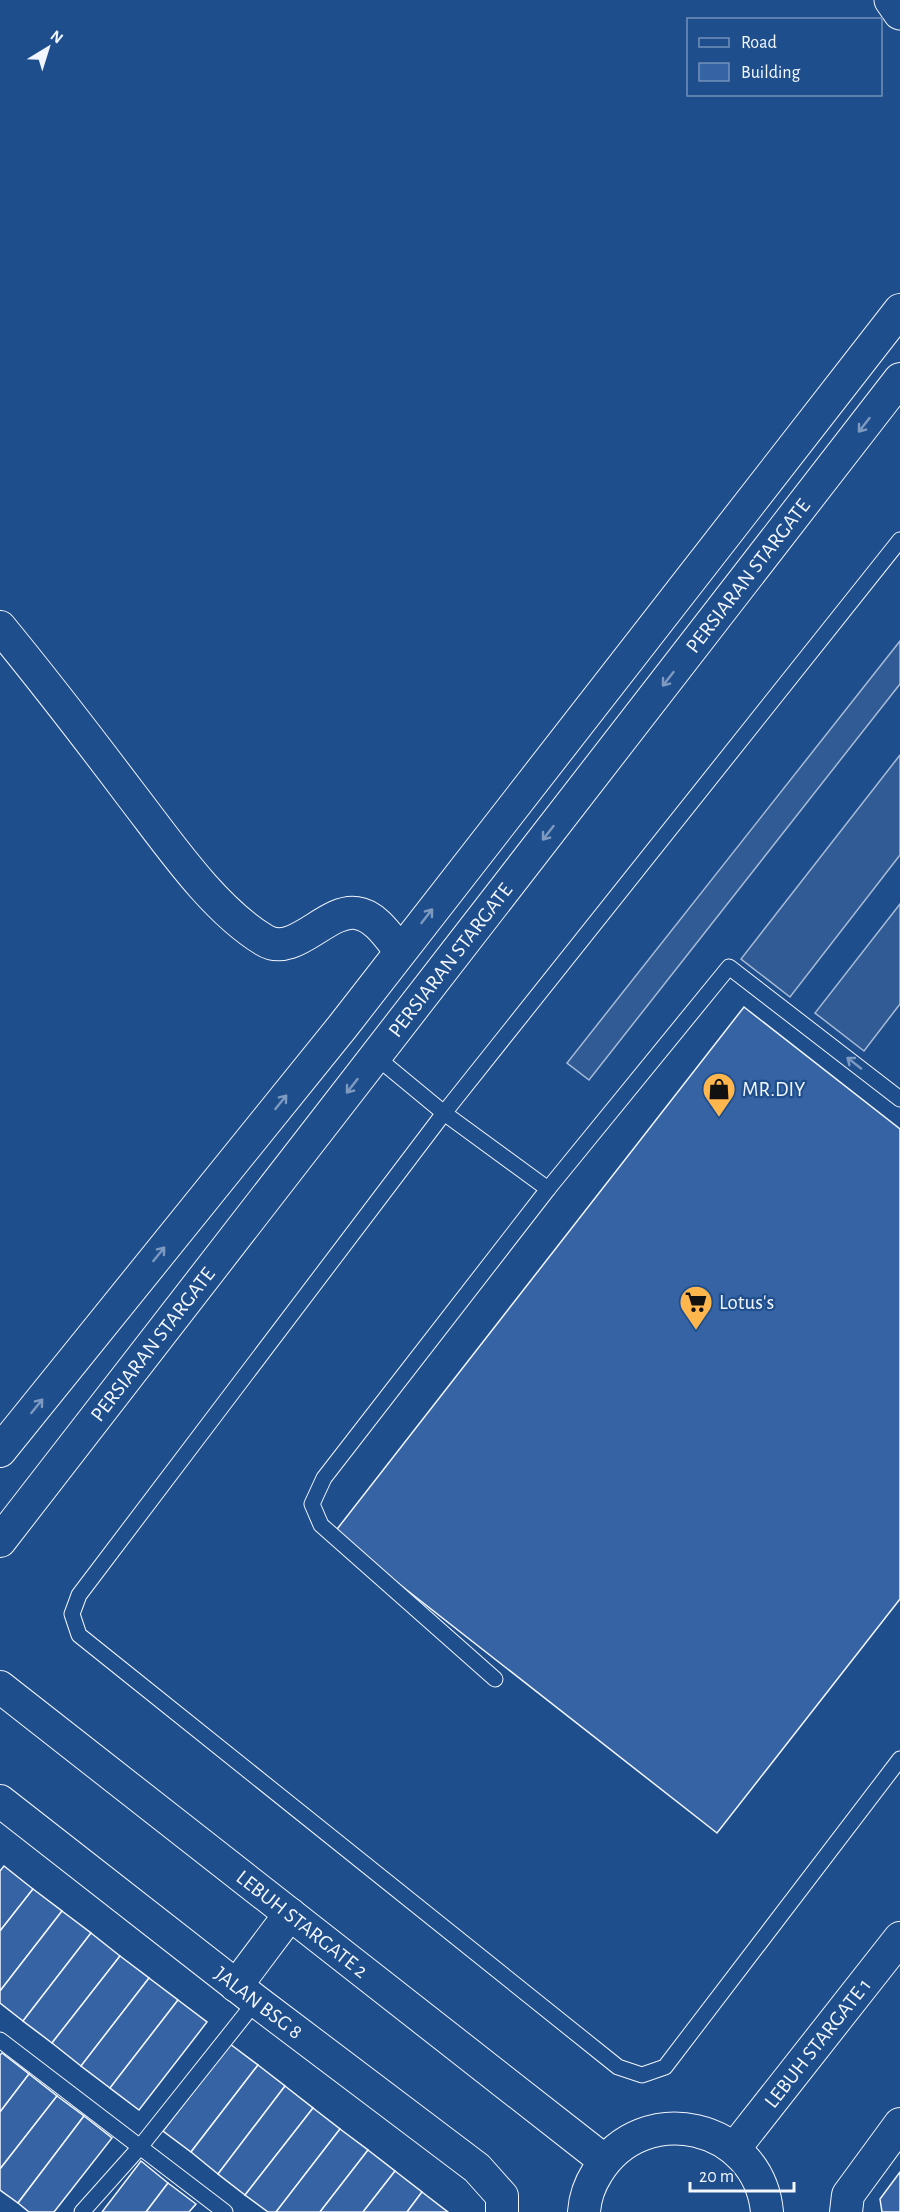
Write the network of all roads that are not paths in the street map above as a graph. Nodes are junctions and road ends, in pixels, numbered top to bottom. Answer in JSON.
{"nodes":[{"id":1,"x":891,"y":0,"type":"edge"},
{"id":2,"x":900,"y":13,"type":"edge"},
{"id":3,"x":900,"y":310,"type":"edge"},
{"id":4,"x":900,"y":378,"type":"edge"},
{"id":5,"x":900,"y":540,"type":"edge"},
{"id":6,"x":0,"y":627,"type":"edge"},
{"id":7,"x":400,"y":951,"type":"junction"},
{"id":8,"x":343,"y":1026,"type":"junction"},
{"id":9,"x":375,"y":1056,"type":"junction"},
{"id":10,"x":900,"y":1099,"type":"edge"},
{"id":11,"x":444,"y":1113,"type":"junction"},
{"id":12,"x":548,"y":1189,"type":"junction"},
{"id":13,"x":0,"y":1451,"type":"edge"},
{"id":14,"x":0,"y":1541,"type":"edge"},
{"id":15,"x":495,"y":1679,"type":"dead end"},
{"id":16,"x":0,"y":1687,"type":"edge"},
{"id":17,"x":900,"y":1759,"type":"edge"},
{"id":18,"x":0,"y":1801,"type":"edge"},
{"id":19,"x":290,"y":1914,"type":"junction"},
{"id":20,"x":900,"y":1938,"type":"edge"},
{"id":21,"x":246,"y":1993,"type":"junction"},
{"id":22,"x":0,"y":2040,"type":"edge"},
{"id":23,"x":900,"y":2124,"type":"edge"},
{"id":24,"x":140,"y":2147,"type":"junction"},
{"id":25,"x":734,"y":2149,"type":"junction"},
{"id":26,"x":604,"y":2160,"type":"junction"},
{"id":27,"x":82,"y":2212,"type":"edge"},
{"id":28,"x":225,"y":2212,"type":"edge"},
{"id":29,"x":502,"y":2212,"type":"edge"},
{"id":30,"x":584,"y":2212,"type":"edge"},
{"id":31,"x":767,"y":2212,"type":"edge"},
{"id":32,"x":846,"y":2212,"type":"edge"}],
"edges":[{"from":1,"to":2,"type":"highway"},
{"from":7,"to":3,"type":"street","name":"PERSIARAN STARGATE","one_way":true},
{"from":4,"to":9,"type":"street","name":"PERSIARAN STARGATE","one_way":true},
{"from":5,"to":11,"type":"lane"},
{"from":6,"to":7,"type":"street"},
{"from":7,"to":8,"type":"street","name":"PERSIARAN STARGATE"},
{"from":8,"to":9,"type":"street"},
{"from":13,"to":8,"type":"street","name":"PERSIARAN STARGATE","one_way":true},
{"from":9,"to":11,"type":"lane"},
{"from":9,"to":14,"type":"street","name":"PERSIARAN STARGATE","one_way":true},
{"from":10,"to":12,"type":"lane","one_way":true},
{"from":11,"to":12,"type":"lane"},
{"from":11,"to":17,"type":"lane"},
{"from":12,"to":15,"type":"lane"},
{"from":16,"to":19,"type":"street","name":"LEBUH STARGATE 2"},
{"from":18,"to":21,"type":"street","name":"JALAN BSG 8"},
{"from":19,"to":21,"type":"street"},
{"from":19,"to":26,"type":"street","name":"LEBUH STARGATE 2"},
{"from":20,"to":25,"type":"street","name":"LEBUH STARGATE 1"},
{"from":21,"to":24,"type":"lane"},
{"from":21,"to":29,"type":"street","name":"JALAN BSG 8"},
{"from":22,"to":24,"type":"lane"},
{"from":23,"to":32,"type":"street"},
{"from":24,"to":27,"type":"lane"},
{"from":24,"to":28,"type":"lane"},
{"from":25,"to":26,"type":"street"},
{"from":25,"to":31,"type":"street"},
{"from":26,"to":30,"type":"street"}]}
